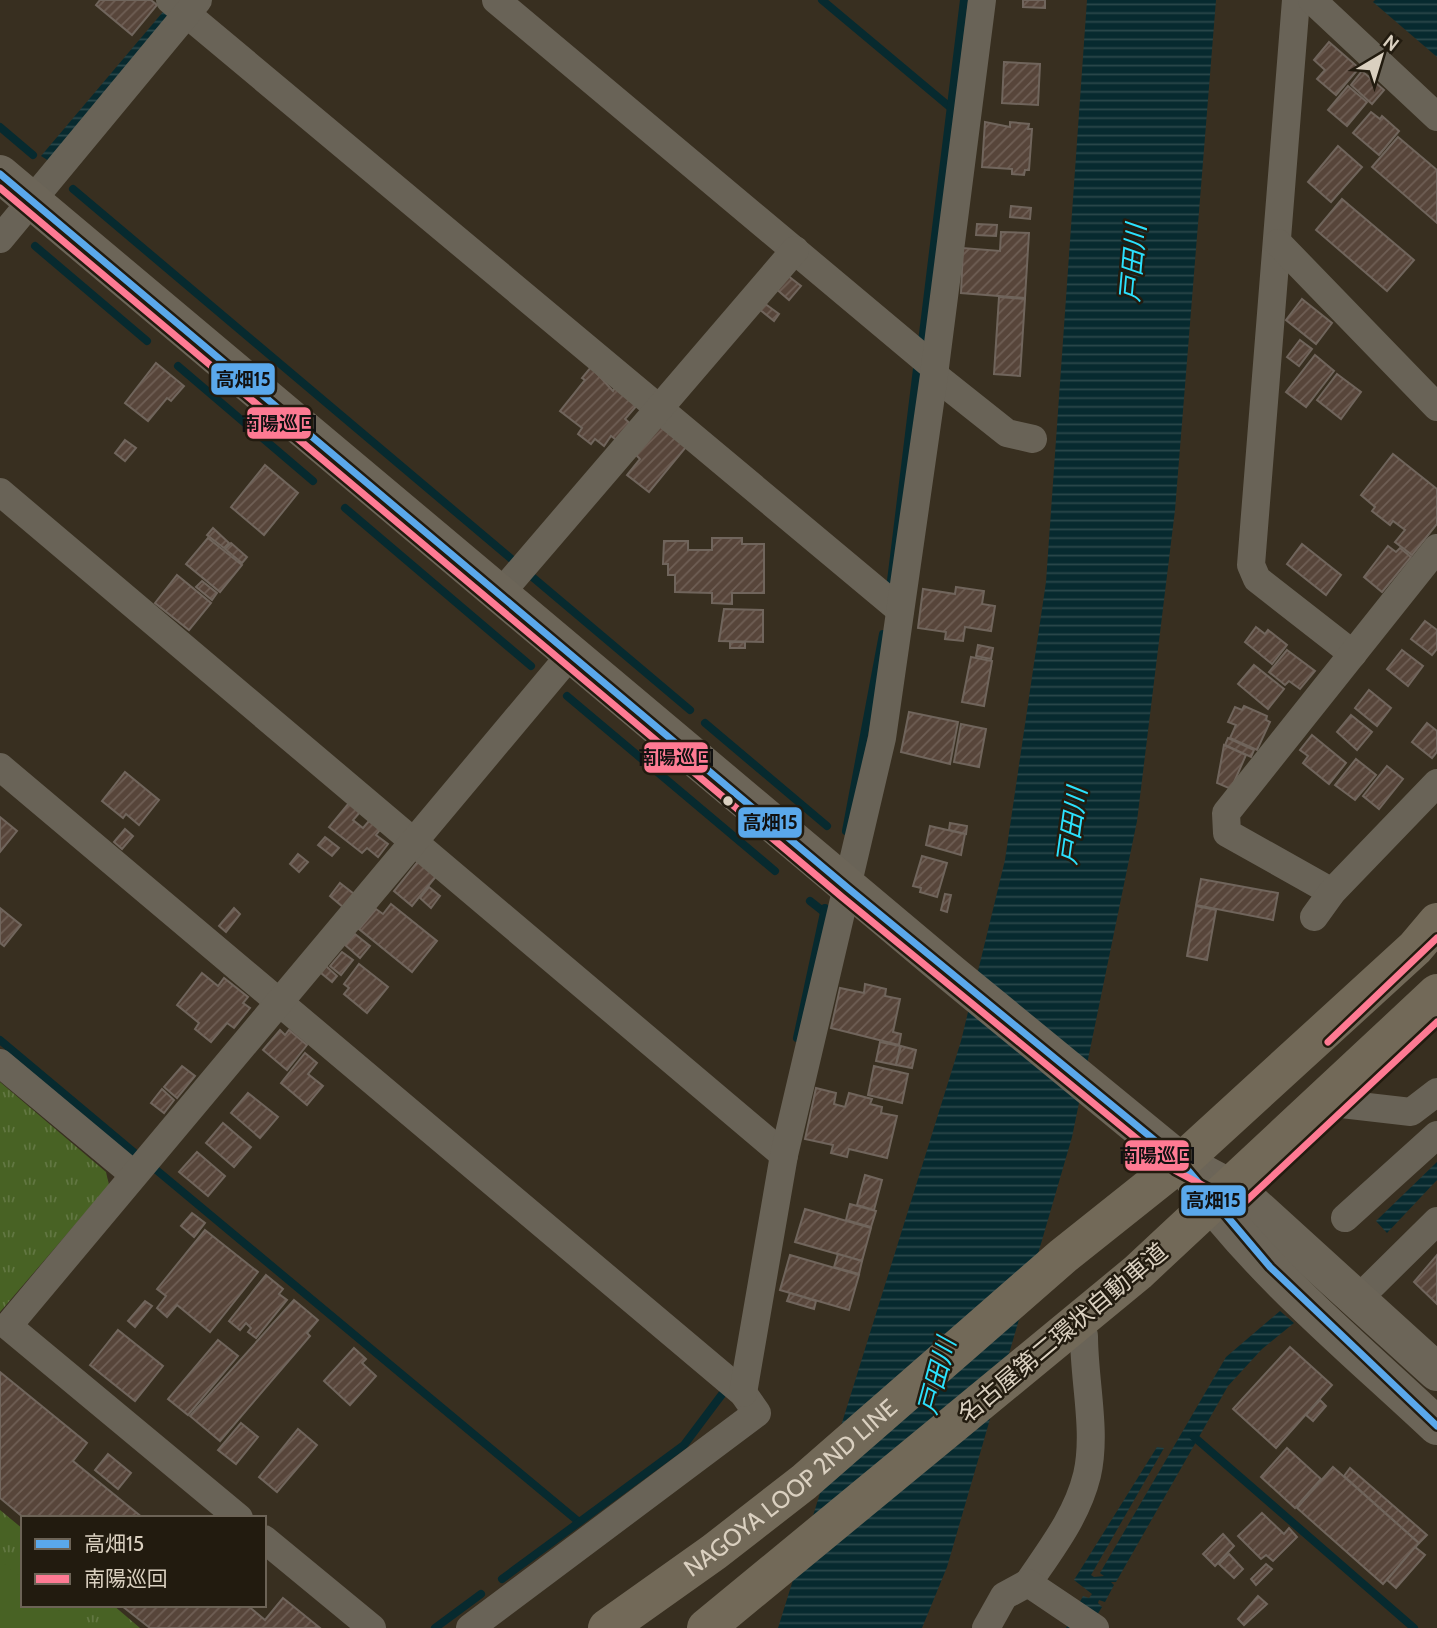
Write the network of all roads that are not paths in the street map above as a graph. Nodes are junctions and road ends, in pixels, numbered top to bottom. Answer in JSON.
{"nodes":[{"id":1,"x":496,"y":0,"type":"edge"},
{"id":2,"x":982,"y":0,"type":"edge"},
{"id":3,"x":1296,"y":0,"type":"edge"},
{"id":4,"x":1312,"y":0,"type":"edge"},
{"id":5,"x":184,"y":6,"type":"edge"},
{"id":6,"x":1437,"y":117,"type":"edge"},
{"id":7,"x":0,"y":174,"type":"edge"},
{"id":8,"x":32,"y":201,"type":"junction"},
{"id":9,"x":0,"y":239,"type":"edge"},
{"id":10,"x":1278,"y":243,"type":"junction"},
{"id":11,"x":794,"y":250,"type":"junction"},
{"id":12,"x":934,"y":371,"type":"junction"},
{"id":13,"x":1437,"y":407,"type":"edge"},
{"id":14,"x":659,"y":408,"type":"junction"},
{"id":15,"x":1033,"y":439,"type":"dead end"},
{"id":16,"x":0,"y":492,"type":"edge"},
{"id":17,"x":1437,"y":548,"type":"edge"},
{"id":18,"x":500,"y":594,"type":"junction"},
{"id":19,"x":900,"y":610,"type":"junction"},
{"id":20,"x":571,"y":654,"type":"junction"},
{"id":21,"x":1353,"y":654,"type":"junction"},
{"id":22,"x":0,"y":767,"type":"edge"},
{"id":23,"x":1437,"y":783,"type":"edge"},
{"id":24,"x":413,"y":841,"type":"junction"},
{"id":25,"x":849,"y":889,"type":"junction"},
{"id":26,"x":1332,"y":892,"type":"junction"},
{"id":27,"x":1314,"y":918,"type":"dead end"},
{"id":28,"x":1437,"y":922,"type":"edge"},
{"id":29,"x":1437,"y":939,"type":"edge"},
{"id":30,"x":1437,"y":993,"type":"edge"},
{"id":31,"x":278,"y":1002,"type":"junction"},
{"id":32,"x":1437,"y":1008,"type":"edge"},
{"id":33,"x":0,"y":1063,"type":"edge"},
{"id":34,"x":1437,"y":1092,"type":"edge"},
{"id":35,"x":1333,"y":1104,"type":"junction"},
{"id":36,"x":1437,"y":1135,"type":"edge"},
{"id":37,"x":784,"y":1155,"type":"junction"},
{"id":38,"x":1181,"y":1161,"type":"junction"},
{"id":39,"x":134,"y":1174,"type":"junction"},
{"id":40,"x":1229,"y":1203,"type":"junction"},
{"id":41,"x":1345,"y":1218,"type":"dead end"},
{"id":42,"x":1437,"y":1221,"type":"edge"},
{"id":43,"x":1358,"y":1299,"type":"junction"},
{"id":44,"x":1084,"y":1336,"type":"junction"},
{"id":45,"x":1437,"y":1371,"type":"edge"},
{"id":46,"x":743,"y":1392,"type":"junction"},
{"id":47,"x":1437,"y":1426,"type":"edge"},
{"id":48,"x":237,"y":1516,"type":"edge"},
{"id":49,"x":266,"y":1541,"type":"edge"},
{"id":50,"x":1028,"y":1583,"type":"junction"},
{"id":51,"x":620,"y":1625,"type":"edge"},
{"id":52,"x":372,"y":1628,"type":"edge"},
{"id":53,"x":470,"y":1628,"type":"edge"},
{"id":54,"x":706,"y":1628,"type":"edge"},
{"id":55,"x":741,"y":1628,"type":"edge"},
{"id":56,"x":986,"y":1628,"type":"edge"},
{"id":57,"x":1094,"y":1628,"type":"edge"}],
"edges":[{"from":1,"to":11,"type":"street"},
{"from":2,"to":12,"type":"street"},
{"from":3,"to":10,"type":"street"},
{"from":4,"to":6,"type":"street"},
{"from":5,"to":8,"type":"street"},
{"from":5,"to":14,"type":"street"},
{"from":7,"to":8,"type":"street"},
{"from":8,"to":9,"type":"street"},
{"from":8,"to":18,"type":"street"},
{"from":10,"to":13,"type":"street"},
{"from":10,"to":21,"type":"street"},
{"from":11,"to":12,"type":"street"},
{"from":11,"to":14,"type":"street"},
{"from":12,"to":15,"type":"street"},
{"from":12,"to":19,"type":"street"},
{"from":14,"to":18,"type":"street"},
{"from":14,"to":19,"type":"street"},
{"from":16,"to":24,"type":"street"},
{"from":17,"to":21,"type":"street"},
{"from":18,"to":20,"type":"street"},
{"from":19,"to":25,"type":"street"},
{"from":20,"to":24,"type":"street"},
{"from":20,"to":25,"type":"street"},
{"from":21,"to":26,"type":"street"},
{"from":22,"to":31,"type":"street"},
{"from":23,"to":26,"type":"street"},
{"from":24,"to":31,"type":"street"},
{"from":24,"to":37,"type":"street"},
{"from":25,"to":37,"type":"street"},
{"from":25,"to":38,"type":"street"},
{"from":26,"to":27,"type":"street"},
{"from":28,"to":38,"type":"highway","name":"NAGOYA LOOP 2ND LINE"},
{"from":29,"to":51,"type":"highway","name":"名古屋第二環状自動車道"},
{"from":30,"to":54,"type":"highway","name":"名古屋第二環状自動車道"},
{"from":31,"to":39,"type":"street"},
{"from":31,"to":46,"type":"street"},
{"from":32,"to":35,"type":"highway"},
{"from":33,"to":39,"type":"street"},
{"from":34,"to":35,"type":"street"},
{"from":35,"to":40,"type":"highway"},
{"from":36,"to":41,"type":"street"},
{"from":37,"to":46,"type":"street"},
{"from":38,"to":40,"type":"street"},
{"from":38,"to":51,"type":"highway","name":"NAGOYA LOOP 2ND LINE"},
{"from":39,"to":48,"type":"street"},
{"from":40,"to":43,"type":"street"},
{"from":40,"to":44,"type":"highway"},
{"from":40,"to":47,"type":"street"},
{"from":42,"to":43,"type":"street"},
{"from":43,"to":45,"type":"street"},
{"from":44,"to":50,"type":"street"},
{"from":44,"to":55,"type":"highway"},
{"from":46,"to":53,"type":"street"},
{"from":49,"to":52,"type":"street"},
{"from":50,"to":56,"type":"street"},
{"from":50,"to":57,"type":"street"}]}
